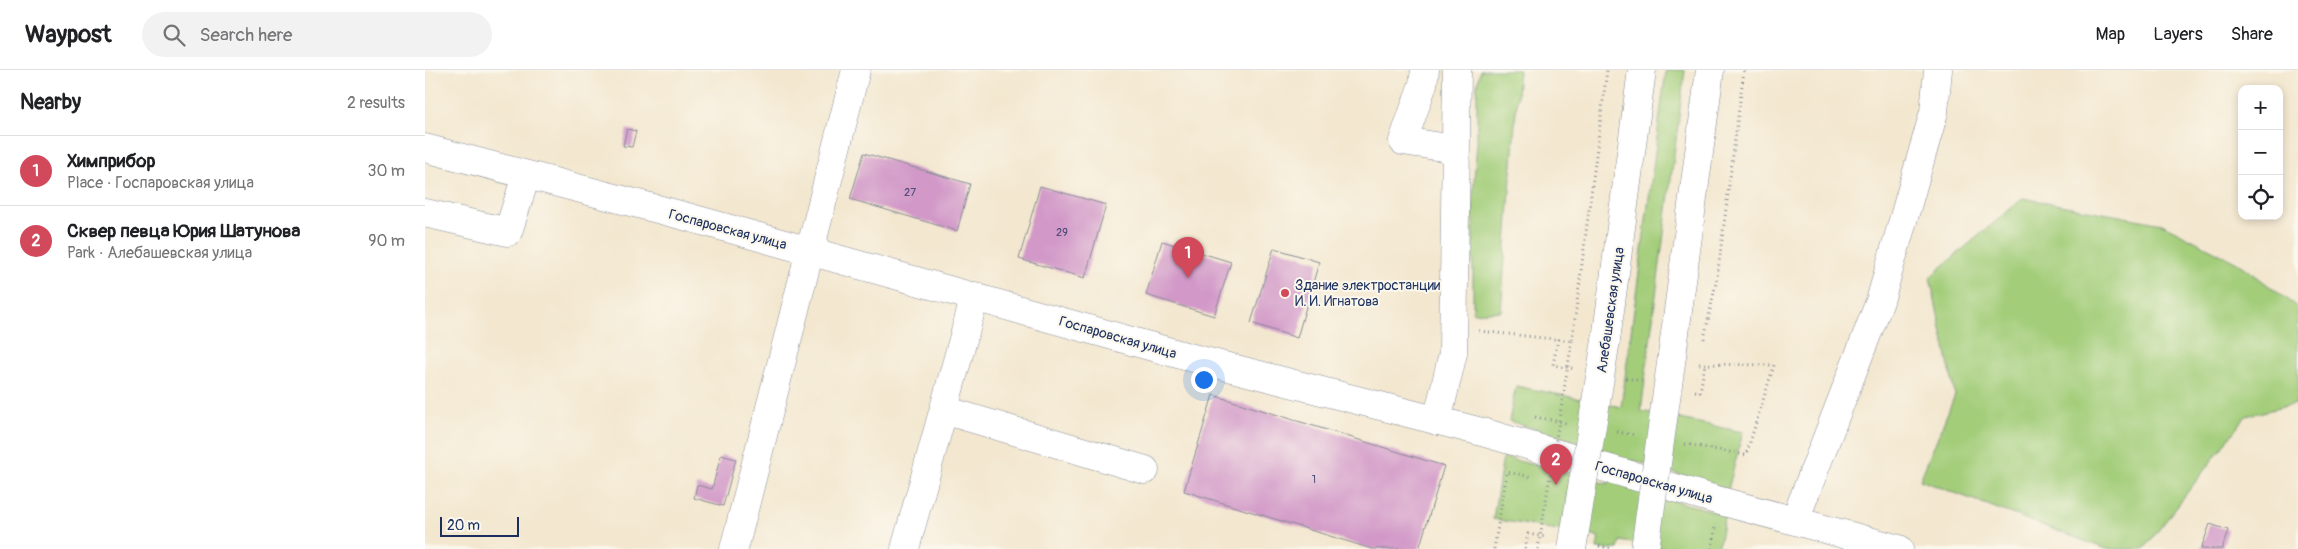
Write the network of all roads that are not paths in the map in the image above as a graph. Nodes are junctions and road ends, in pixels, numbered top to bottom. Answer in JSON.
{"nodes":[{"id":1,"x":856,"y":70,"type":"edge"},
{"id":2,"x":1425,"y":70,"type":"edge"},
{"id":3,"x":1457,"y":70,"type":"edge"},
{"id":4,"x":1642,"y":70,"type":"edge"},
{"id":5,"x":1710,"y":70,"type":"edge"},
{"id":6,"x":1938,"y":70,"type":"edge"},
{"id":7,"x":425,"y":148,"type":"edge"},
{"id":8,"x":1455,"y":150,"type":"junction"},
{"id":9,"x":526,"y":176,"type":"junction"},
{"id":10,"x":425,"y":213,"type":"edge"},
{"id":11,"x":811,"y":251,"type":"junction"},
{"id":12,"x":975,"y":296,"type":"junction"},
{"id":13,"x":944,"y":410,"type":"junction"},
{"id":14,"x":1437,"y":421,"type":"junction"},
{"id":15,"x":1145,"y":470,"type":"dead end"},
{"id":16,"x":1795,"y":520,"type":"junction"},
{"id":17,"x":734,"y":549,"type":"edge"},
{"id":18,"x":905,"y":549,"type":"edge"},
{"id":19,"x":1572,"y":549,"type":"edge"},
{"id":20,"x":1645,"y":549,"type":"edge"},
{"id":21,"x":1899,"y":549,"type":"edge"}],
"edges":[{"from":1,"to":11,"type":"street"},
{"from":2,"to":8,"type":"street"},
{"from":3,"to":8,"type":"street"},
{"from":4,"to":19,"type":"street","name":"Алебашевская улица","bridge":true},
{"from":5,"to":20,"type":"street","bridge":true},
{"from":6,"to":16,"type":"street"},
{"from":7,"to":9,"type":"street","name":"Госпаровская улица"},
{"from":8,"to":14,"type":"street"},
{"from":9,"to":10,"type":"street"},
{"from":9,"to":11,"type":"street","name":"Госпаровская улица"},
{"from":11,"to":12,"type":"street","name":"Госпаровская улица"},
{"from":11,"to":17,"type":"street"},
{"from":12,"to":13,"type":"street"},
{"from":12,"to":14,"type":"street","name":"Госпаровская улица"},
{"from":13,"to":15,"type":"street"},
{"from":13,"to":18,"type":"street"},
{"from":14,"to":16,"type":"street","name":"Госпаровская улица"},
{"from":16,"to":21,"type":"street","name":"Госпаровская улица"}]}
